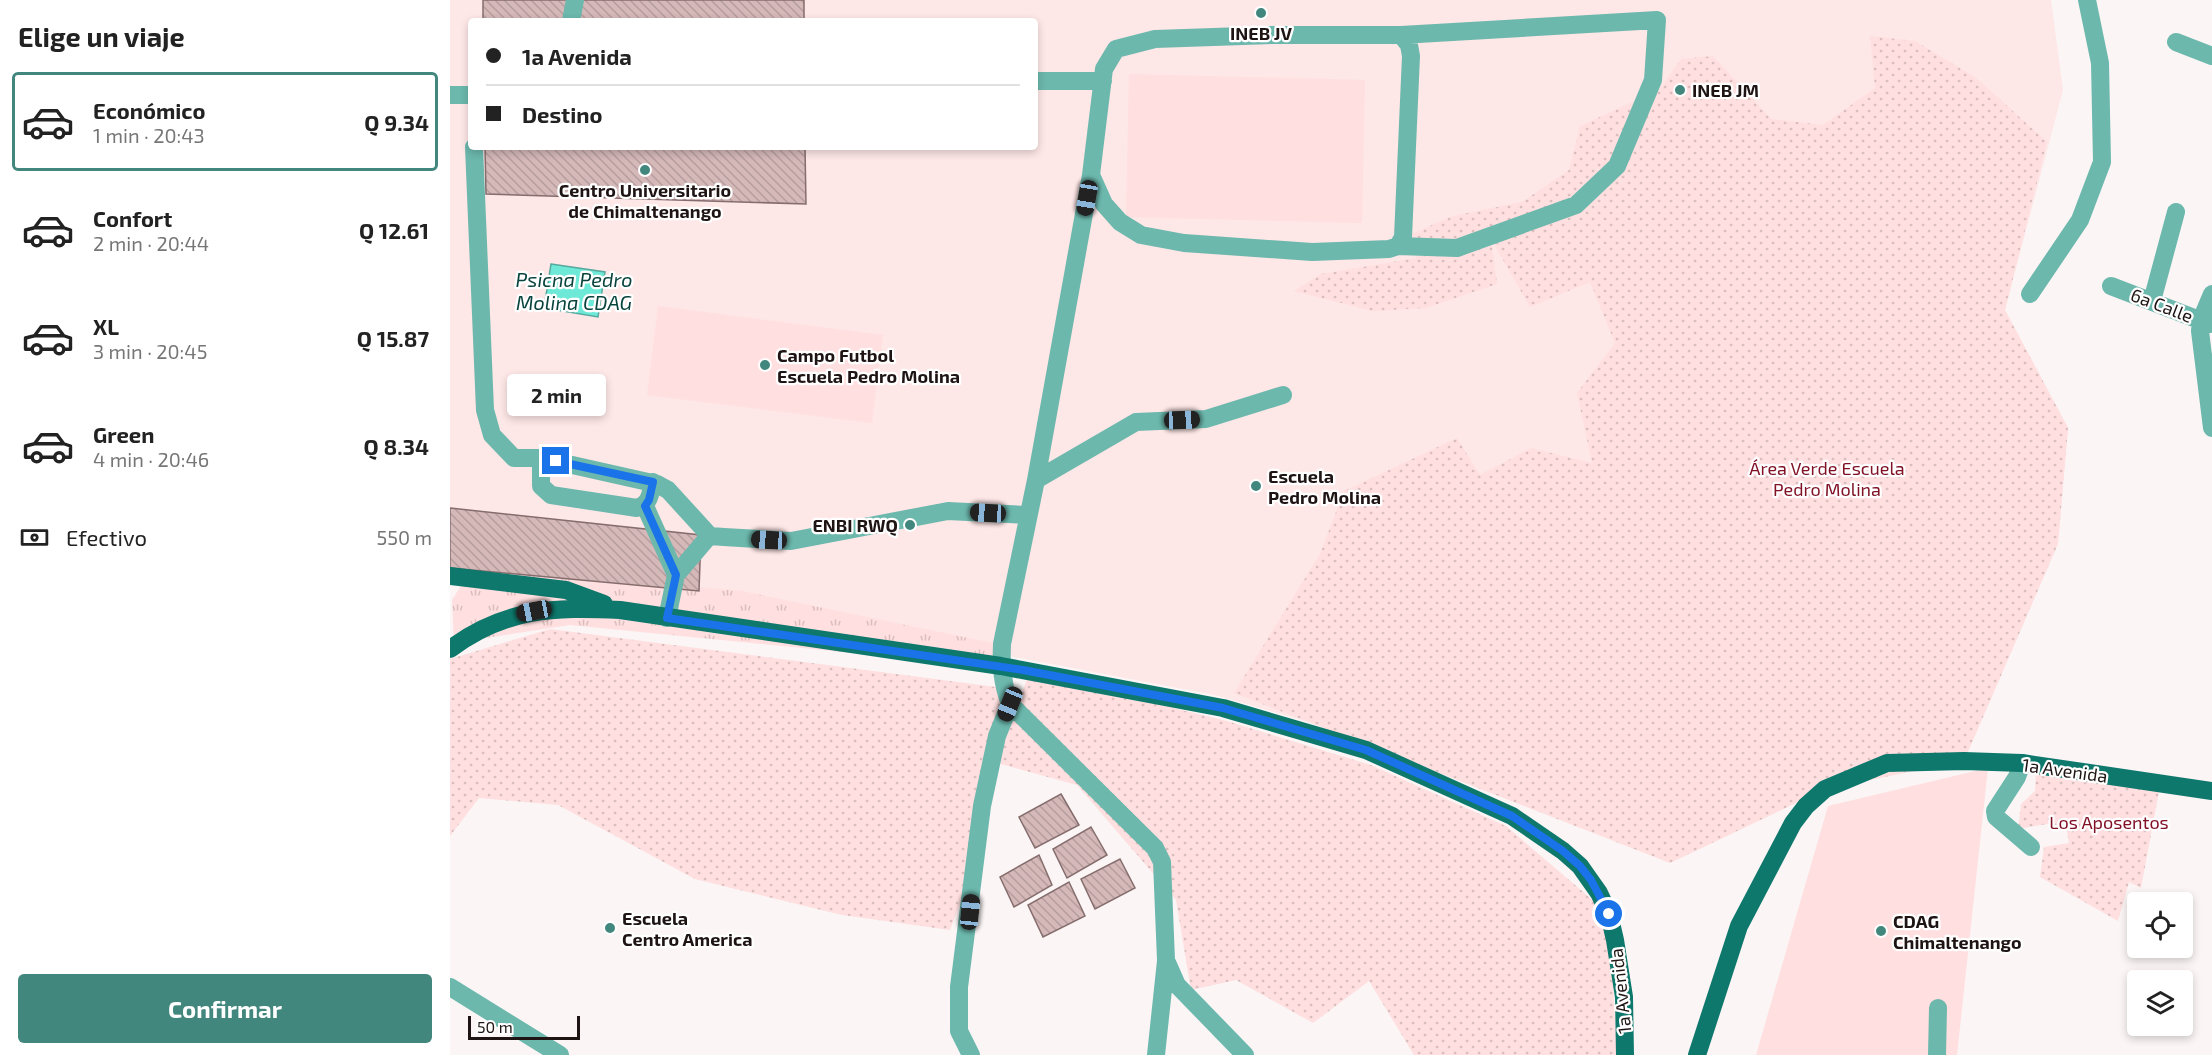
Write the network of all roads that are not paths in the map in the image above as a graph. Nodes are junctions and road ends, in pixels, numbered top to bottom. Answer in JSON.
{"nodes":[{"id":1,"x":575,"y":0,"type":"edge"},
{"id":2,"x":2087,"y":0,"type":"edge"},
{"id":3,"x":572,"y":18,"type":"edge"},
{"id":4,"x":1401,"y":35,"type":"junction"},
{"id":5,"x":2176,"y":42,"type":"dead end"},
{"id":6,"x":2212,"y":56,"type":"edge"},
{"id":7,"x":1038,"y":81,"type":"edge"},
{"id":8,"x":1103,"y":81,"type":"junction"},
{"id":9,"x":450,"y":95,"type":"edge"},
{"id":10,"x":468,"y":95,"type":"edge"},
{"id":11,"x":474,"y":150,"type":"edge"},
{"id":12,"x":1091,"y":175,"type":"junction"},
{"id":13,"x":2176,"y":212,"type":"dead end"},
{"id":14,"x":1398,"y":246,"type":"junction"},
{"id":15,"x":2111,"y":286,"type":"dead end"},
{"id":16,"x":2030,"y":294,"type":"dead end"},
{"id":17,"x":2212,"y":294,"type":"edge"},
{"id":18,"x":2152,"y":301,"type":"junction"},
{"id":19,"x":2206,"y":323,"type":"edge"},
{"id":20,"x":1283,"y":395,"type":"dead end"},
{"id":21,"x":2212,"y":428,"type":"edge"},
{"id":22,"x":541,"y":458,"type":"junction"},
{"id":23,"x":1036,"y":480,"type":"junction"},
{"id":24,"x":653,"y":482,"type":"junction"},
{"id":25,"x":645,"y":506,"type":"junction"},
{"id":26,"x":1027,"y":515,"type":"junction"},
{"id":27,"x":710,"y":535,"type":"junction"},
{"id":28,"x":676,"y":575,"type":"junction"},
{"id":29,"x":450,"y":576,"type":"edge"},
{"id":30,"x":620,"y":610,"type":"junction"},
{"id":31,"x":667,"y":618,"type":"junction"},
{"id":32,"x":450,"y":649,"type":"edge"},
{"id":33,"x":1001,"y":666,"type":"junction"},
{"id":34,"x":1010,"y":704,"type":"junction"},
{"id":35,"x":2022,"y":763,"type":"junction"},
{"id":36,"x":2212,"y":790,"type":"edge"},
{"id":37,"x":2031,"y":847,"type":"dead end"},
{"id":38,"x":1166,"y":960,"type":"junction"},
{"id":39,"x":450,"y":987,"type":"edge"},
{"id":40,"x":1938,"y":1008,"type":"dead end"},
{"id":41,"x":1625,"y":1053,"type":"edge"},
{"id":42,"x":560,"y":1055,"type":"edge"},
{"id":43,"x":971,"y":1055,"type":"edge"},
{"id":44,"x":1156,"y":1055,"type":"edge"},
{"id":45,"x":1245,"y":1055,"type":"edge"},
{"id":46,"x":1696,"y":1055,"type":"edge"},
{"id":47,"x":1937,"y":1055,"type":"edge"}],
"edges":[{"from":1,"to":3,"type":"street"},
{"from":2,"to":16,"type":"street"},
{"from":4,"to":8,"type":"street"},
{"from":4,"to":14,"type":"street"},
{"from":4,"to":14,"type":"street"},
{"from":5,"to":6,"type":"street"},
{"from":7,"to":8,"type":"street"},
{"from":8,"to":12,"type":"street"},
{"from":9,"to":10,"type":"street"},
{"from":11,"to":22,"type":"street"},
{"from":12,"to":14,"type":"street"},
{"from":12,"to":23,"type":"street"},
{"from":13,"to":18,"type":"street"},
{"from":15,"to":18,"type":"street","name":"6a Calle"},
{"from":17,"to":19,"type":"street"},
{"from":18,"to":19,"type":"street","name":"6a Calle"},
{"from":19,"to":21,"type":"street"},
{"from":20,"to":23,"type":"street"},
{"from":22,"to":24,"type":"street"},
{"from":22,"to":25,"type":"street"},
{"from":23,"to":26,"type":"street"},
{"from":24,"to":25,"type":"street"},
{"from":24,"to":27,"type":"street"},
{"from":25,"to":28,"type":"street"},
{"from":26,"to":27,"type":"street"},
{"from":26,"to":33,"type":"street"},
{"from":27,"to":28,"type":"street"},
{"from":28,"to":31,"type":"street"},
{"from":29,"to":30,"type":"main road"},
{"from":30,"to":31,"type":"main road","name":"1a Avenida"},
{"from":30,"to":32,"type":"main road","name":"1a Avenida"},
{"from":31,"to":33,"type":"main road","name":"1a Avenida"},
{"from":33,"to":34,"type":"street"},
{"from":33,"to":41,"type":"main road","name":"1a Avenida"},
{"from":34,"to":38,"type":"street"},
{"from":34,"to":43,"type":"street"},
{"from":35,"to":36,"type":"main road","name":"1a Avenida"},
{"from":35,"to":37,"type":"street"},
{"from":35,"to":46,"type":"main road","name":"1a Avenida"},
{"from":38,"to":44,"type":"street"},
{"from":38,"to":45,"type":"street"},
{"from":39,"to":42,"type":"street"},
{"from":40,"to":47,"type":"street"}]}
